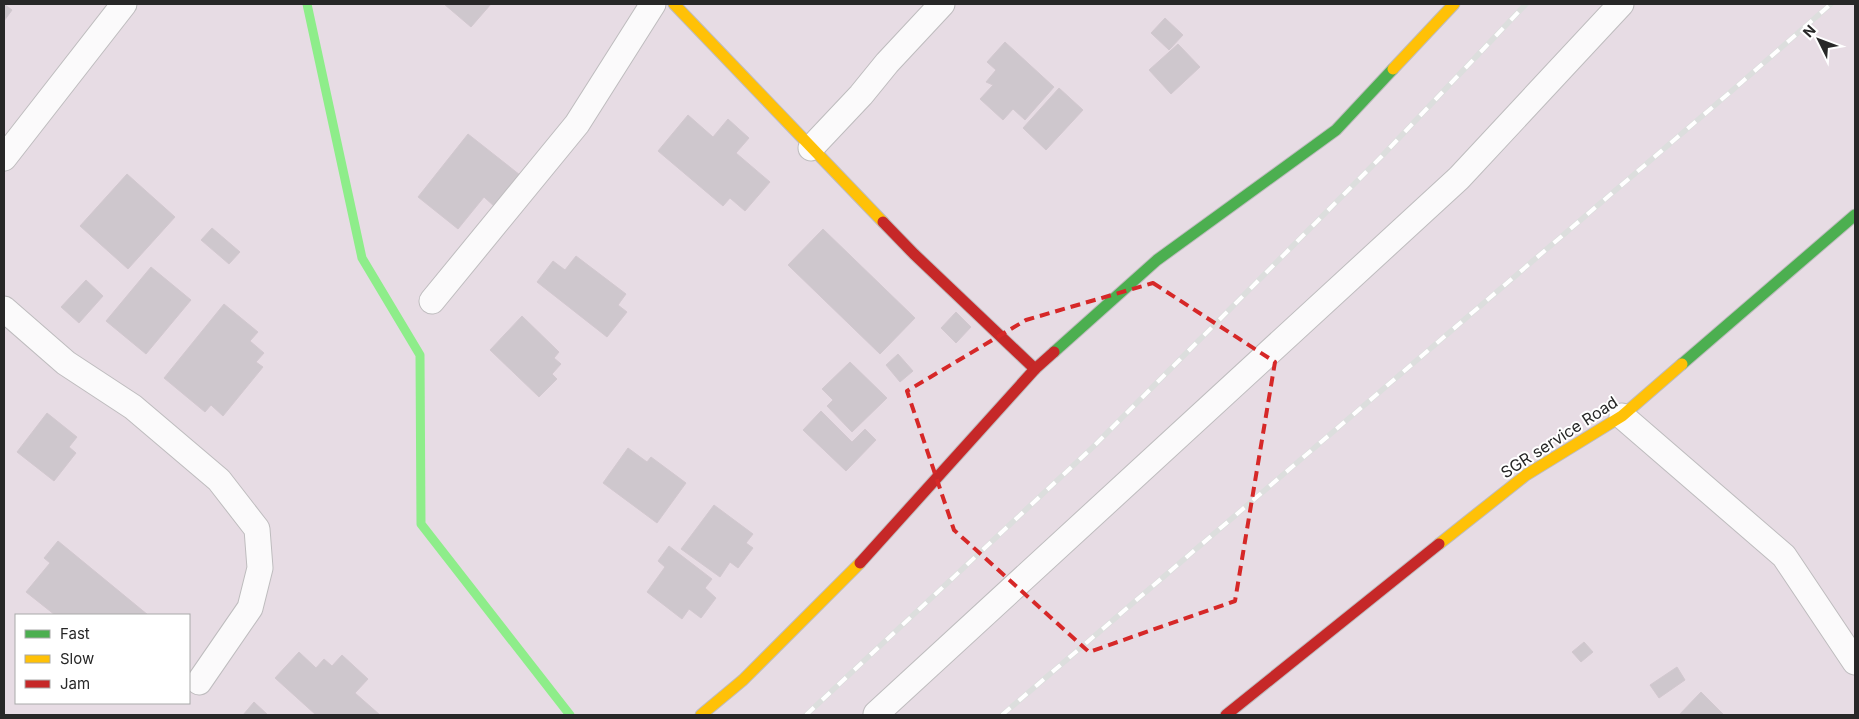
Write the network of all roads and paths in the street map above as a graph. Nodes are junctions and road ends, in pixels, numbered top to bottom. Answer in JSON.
{"nodes":[{"id":1,"x":122,"y":4,"type":"edge"},
{"id":2,"x":653,"y":4,"type":"edge"},
{"id":3,"x":674,"y":4,"type":"edge"},
{"id":4,"x":942,"y":4,"type":"edge"},
{"id":5,"x":1454,"y":4,"type":"edge"},
{"id":6,"x":1621,"y":4,"type":"edge"},
{"id":7,"x":810,"y":148,"type":"junction"},
{"id":8,"x":4,"y":158,"type":"edge"},
{"id":9,"x":1855,"y":215,"type":"edge"},
{"id":10,"x":432,"y":302,"type":"dead end"},
{"id":11,"x":4,"y":309,"type":"edge"},
{"id":12,"x":1035,"y":370,"type":"junction"},
{"id":13,"x":1622,"y":416,"type":"junction"},
{"id":14,"x":1855,"y":662,"type":"edge"},
{"id":15,"x":199,"y":682,"type":"dead end"},
{"id":16,"x":700,"y":715,"type":"edge"},
{"id":17,"x":878,"y":715,"type":"edge"},
{"id":18,"x":1226,"y":715,"type":"edge"}],
"edges":[{"from":1,"to":8,"type":"street"},
{"from":2,"to":10,"type":"street"},
{"from":3,"to":7,"type":"street"},
{"from":4,"to":7,"type":"street"},
{"from":5,"to":12,"type":"street"},
{"from":6,"to":17,"type":"street"},
{"from":7,"to":12,"type":"street"},
{"from":9,"to":13,"type":"street","name":"SGR service Road"},
{"from":11,"to":15,"type":"street"},
{"from":12,"to":16,"type":"street"},
{"from":13,"to":14,"type":"street"},
{"from":13,"to":18,"type":"street","name":"SGR service Road"}]}
